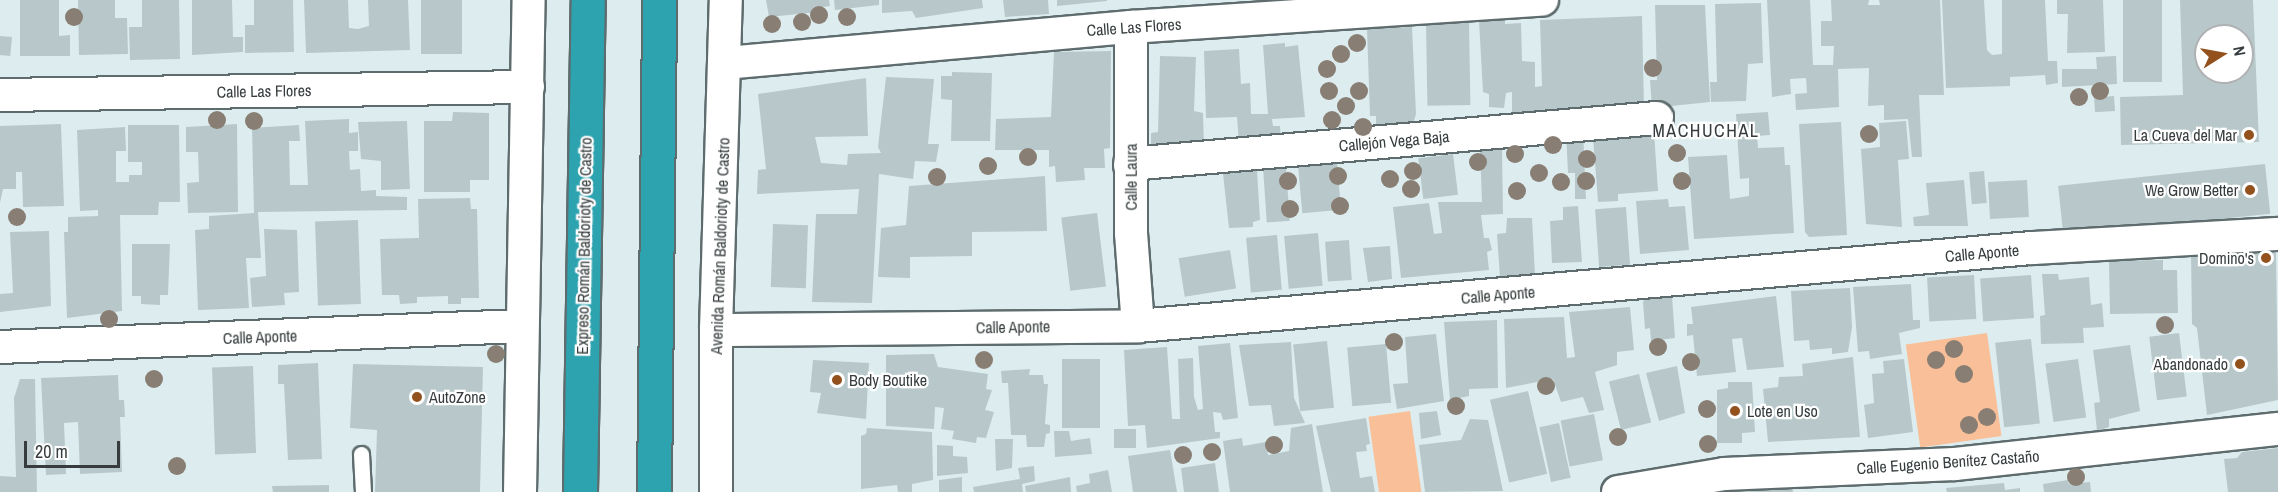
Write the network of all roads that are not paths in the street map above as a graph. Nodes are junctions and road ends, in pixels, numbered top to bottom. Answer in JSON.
{"nodes":[{"id":1,"x":529,"y":0,"type":"edge"},
{"id":2,"x":588,"y":0,"type":"edge"},
{"id":3,"x":659,"y":0,"type":"edge"},
{"id":4,"x":726,"y":0,"type":"edge"},
{"id":5,"x":1542,"y":0,"type":"edge"},
{"id":6,"x":1131,"y":27,"type":"junction"},
{"id":7,"x":726,"y":63,"type":"junction"},
{"id":8,"x":528,"y":87,"type":"junction"},
{"id":9,"x":0,"y":95,"type":"edge"},
{"id":10,"x":1657,"y":118,"type":"dead end"},
{"id":11,"x":1131,"y":164,"type":"junction"},
{"id":12,"x":2278,"y":234,"type":"edge"},
{"id":13,"x":521,"y":326,"type":"junction"},
{"id":14,"x":1138,"y":326,"type":"junction"},
{"id":15,"x":716,"y":330,"type":"junction"},
{"id":16,"x":0,"y":347,"type":"edge"},
{"id":17,"x":2278,"y":429,"type":"edge"},
{"id":18,"x":361,"y":454,"type":"dead end"},
{"id":19,"x":363,"y":492,"type":"edge"},
{"id":20,"x":519,"y":492,"type":"edge"},
{"id":21,"x":580,"y":492,"type":"edge"},
{"id":22,"x":654,"y":492,"type":"edge"},
{"id":23,"x":716,"y":492,"type":"edge"},
{"id":24,"x":1618,"y":492,"type":"edge"}],
"edges":[{"from":1,"to":8,"type":"street"},
{"from":2,"to":21,"type":"highway","name":"Expreso Román Baldorioty de Castro"},
{"from":3,"to":22,"type":"highway"},
{"from":4,"to":7,"type":"street","name":"Avenida Román Baldorioty de Castro"},
{"from":5,"to":6,"type":"street","name":"Calle Las Flores"},
{"from":6,"to":7,"type":"street","name":"Calle Las Flores"},
{"from":6,"to":11,"type":"street","name":"Calle Laura"},
{"from":7,"to":15,"type":"street","name":"Avenida Román Baldorioty de Castro"},
{"from":8,"to":9,"type":"street","name":"Calle Las Flores"},
{"from":8,"to":13,"type":"street"},
{"from":10,"to":11,"type":"street","name":"Callejón Vega Baja"},
{"from":11,"to":14,"type":"street","name":"Calle Laura"},
{"from":12,"to":14,"type":"street","name":"Calle Aponte"},
{"from":13,"to":16,"type":"street","name":"Calle Aponte"},
{"from":13,"to":20,"type":"street"},
{"from":14,"to":15,"type":"street","name":"Calle Aponte"},
{"from":15,"to":23,"type":"street","name":"Avenida Román Baldorioty de Castro"},
{"from":17,"to":24,"type":"street","name":"Calle Eugenio Benítez Castaño"},
{"from":18,"to":19,"type":"lane"}]}
